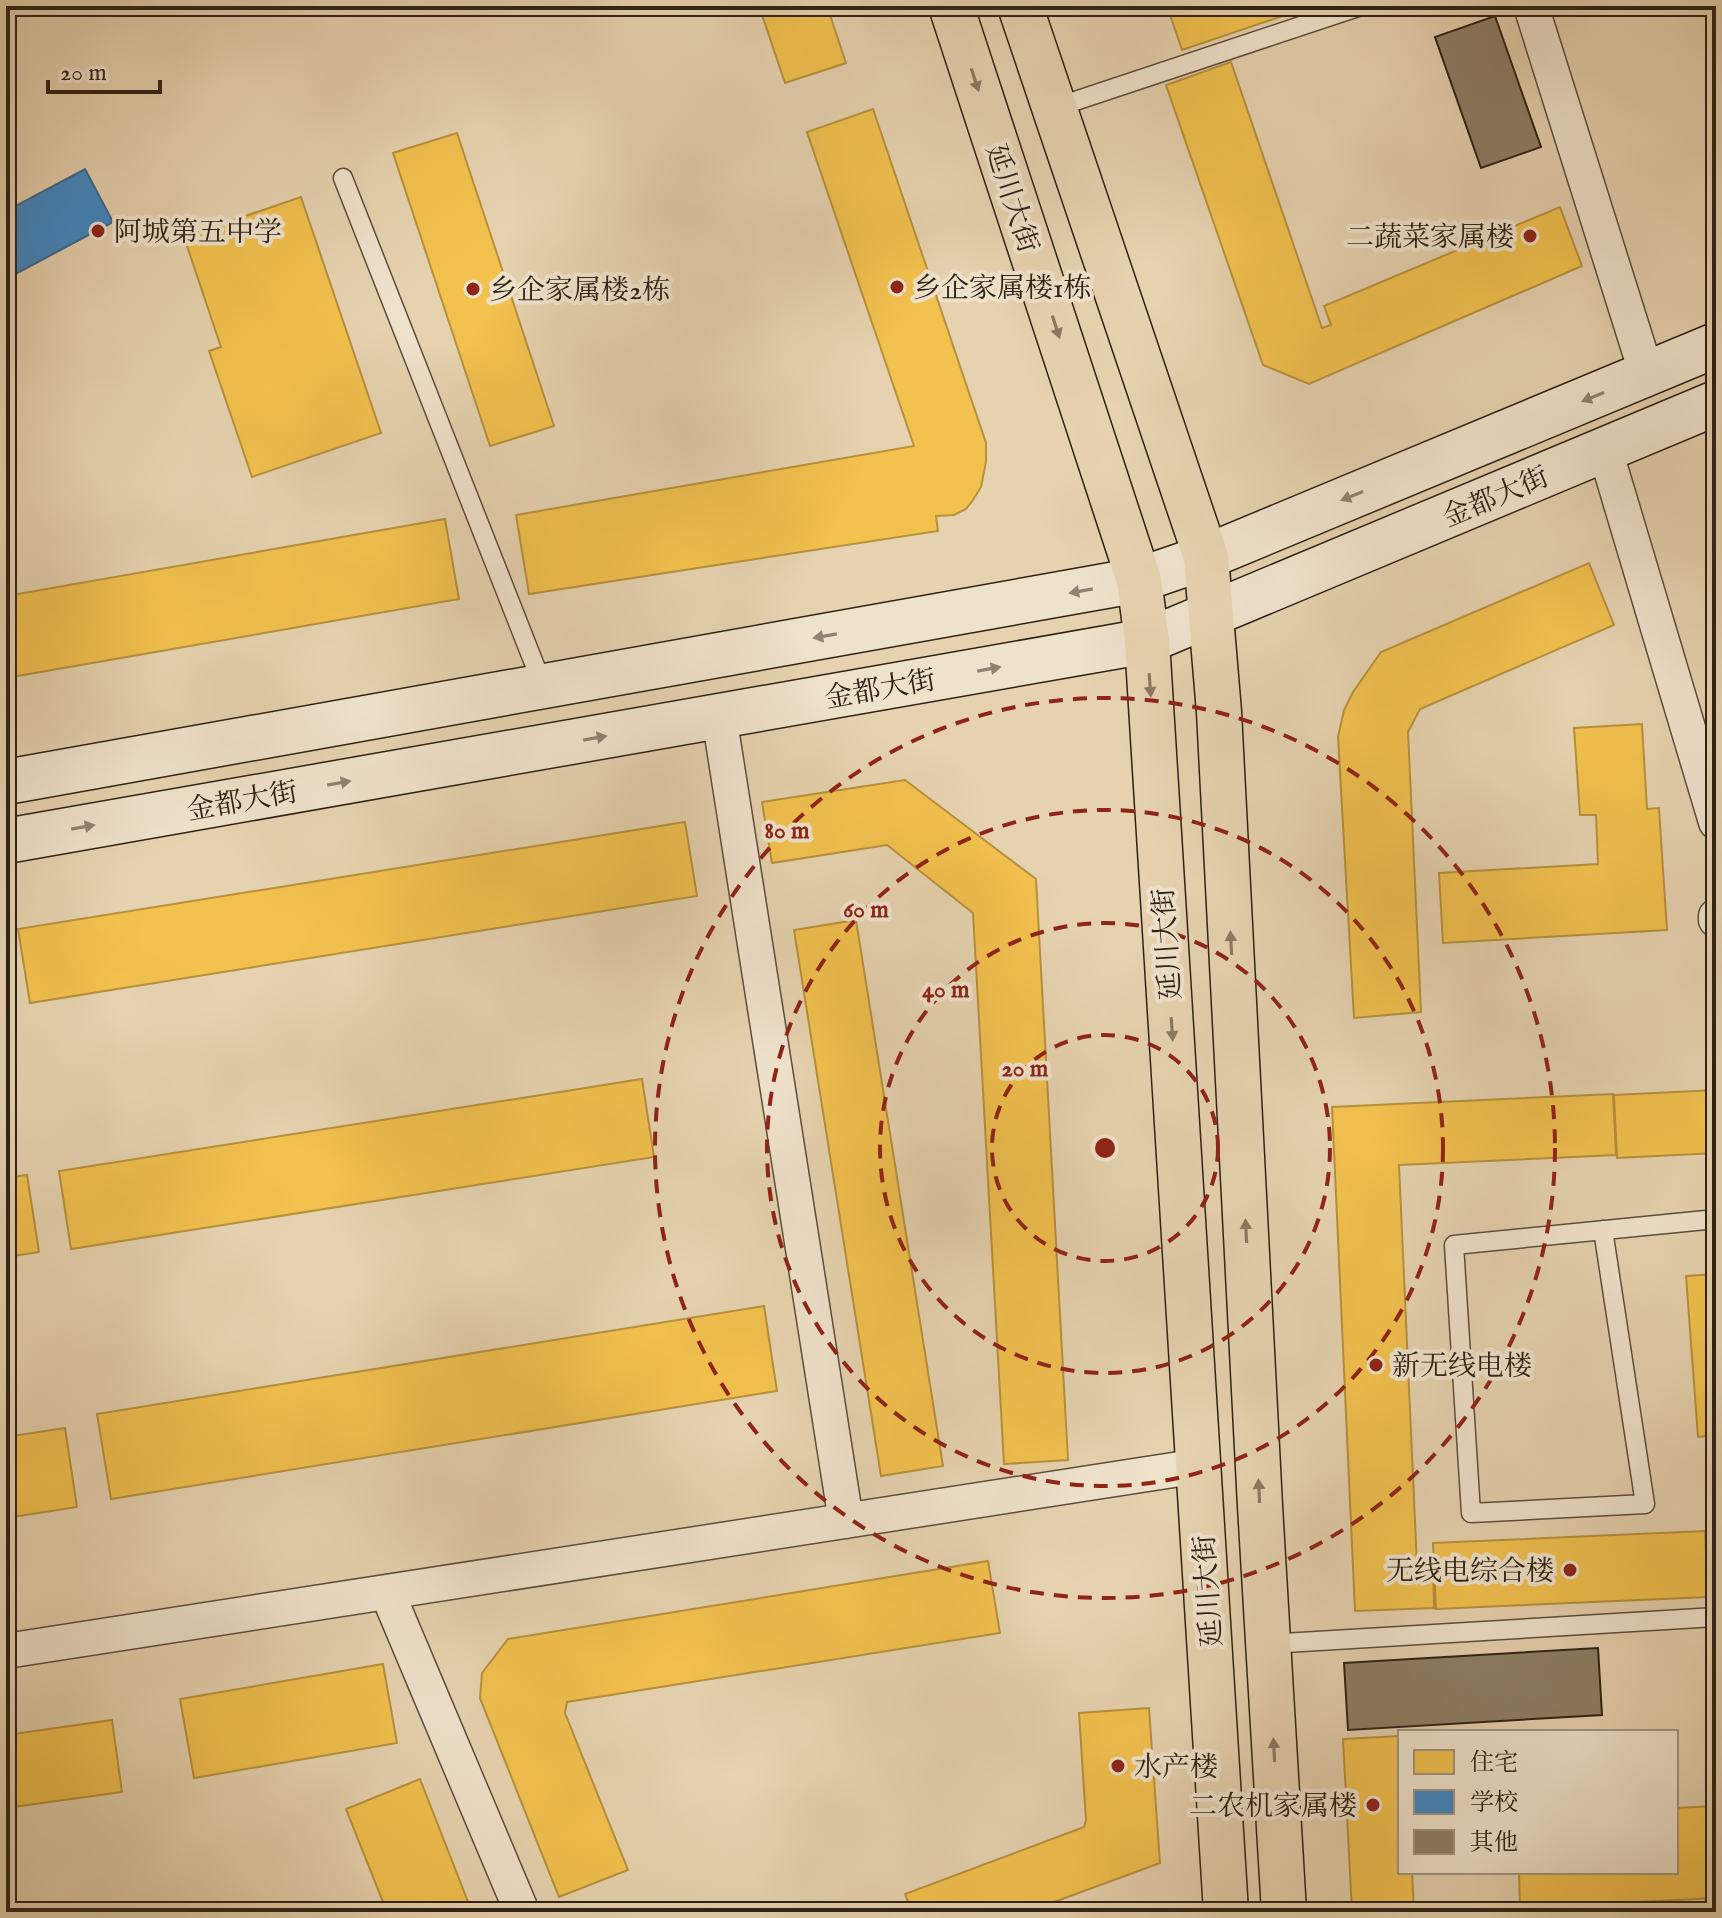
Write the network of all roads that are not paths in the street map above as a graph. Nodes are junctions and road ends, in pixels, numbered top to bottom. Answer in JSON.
{"nodes":[{"id":1,"x":951,"y":6,"type":"edge"},
{"id":2,"x":1020,"y":6,"type":"edge"},
{"id":3,"x":1361,"y":6,"type":"edge"},
{"id":4,"x":1531,"y":6,"type":"edge"},
{"id":5,"x":1054,"y":108,"type":"junction"},
{"id":6,"x":343,"y":178,"type":"dead end"},
{"id":7,"x":1716,"y":345,"type":"edge"},
{"id":8,"x":1647,"y":375,"type":"junction"},
{"id":9,"x":1716,"y":403,"type":"edge"},
{"id":10,"x":1605,"y":450,"type":"junction"},
{"id":11,"x":1206,"y":557,"type":"junction"},
{"id":12,"x":1139,"y":580,"type":"junction"},
{"id":13,"x":1211,"y":615,"type":"junction"},
{"id":14,"x":1147,"y":641,"type":"junction"},
{"id":15,"x":543,"y":686,"type":"junction"},
{"id":16,"x":719,"y":716,"type":"junction"},
{"id":17,"x":6,"y":782,"type":"edge"},
{"id":18,"x":1716,"y":822,"type":"edge"},
{"id":19,"x":6,"y":841,"type":"edge"},
{"id":20,"x":1716,"y":1219,"type":"edge"},
{"id":21,"x":1603,"y":1230,"type":"junction"},
{"id":22,"x":1199,"y":1466,"type":"junction"},
{"id":23,"x":846,"y":1521,"type":"junction"},
{"id":24,"x":387,"y":1592,"type":"junction"},
{"id":25,"x":1716,"y":1617,"type":"edge"},
{"id":26,"x":1268,"y":1644,"type":"junction"},
{"id":27,"x":6,"y":1651,"type":"edge"},
{"id":28,"x":522,"y":1912,"type":"edge"},
{"id":29,"x":1226,"y":1912,"type":"edge"},
{"id":30,"x":1284,"y":1912,"type":"edge"}],
"edges":[{"from":1,"to":12,"type":"main road","name":"延川大街","one_way":true},
{"from":2,"to":5,"type":"main road","name":"延川大街"},
{"from":3,"to":5,"type":"lane"},
{"from":4,"to":8,"type":"street"},
{"from":5,"to":11,"type":"main road","name":"延川大街"},
{"from":6,"to":15,"type":"lane"},
{"from":7,"to":8,"type":"main road","name":"金都大街"},
{"from":8,"to":11,"type":"main road","name":"金都大街","one_way":true},
{"from":9,"to":10,"type":"main road","name":"金都大街"},
{"from":10,"to":13,"type":"main road","name":"金都大街"},
{"from":10,"to":18,"type":"street"},
{"from":11,"to":12,"type":"main road","name":"金都大街"},
{"from":11,"to":13,"type":"main road","name":"延川大街"},
{"from":12,"to":14,"type":"main road","name":"延川大街"},
{"from":12,"to":15,"type":"main road","name":"金都大街","one_way":true},
{"from":13,"to":14,"type":"main road","name":"金都大街"},
{"from":26,"to":13,"type":"main road","name":"延川大街","one_way":true},
{"from":16,"to":14,"type":"main road","name":"金都大街","one_way":true},
{"from":14,"to":22,"type":"main road","name":"延川大街","one_way":true},
{"from":15,"to":17,"type":"main road","name":"金都大街"},
{"from":19,"to":16,"type":"main road","name":"金都大街","one_way":true},
{"from":16,"to":23,"type":"street"},
{"from":20,"to":21,"type":"lane"},
{"from":21,"to":21,"type":"lane"},
{"from":22,"to":23,"type":"street"},
{"from":22,"to":29,"type":"main road","name":"延川大街"},
{"from":23,"to":24,"type":"street"},
{"from":24,"to":27,"type":"street"},
{"from":24,"to":28,"type":"street"},
{"from":25,"to":26,"type":"lane"},
{"from":30,"to":26,"type":"main road","name":"延川大街","one_way":true}]}
